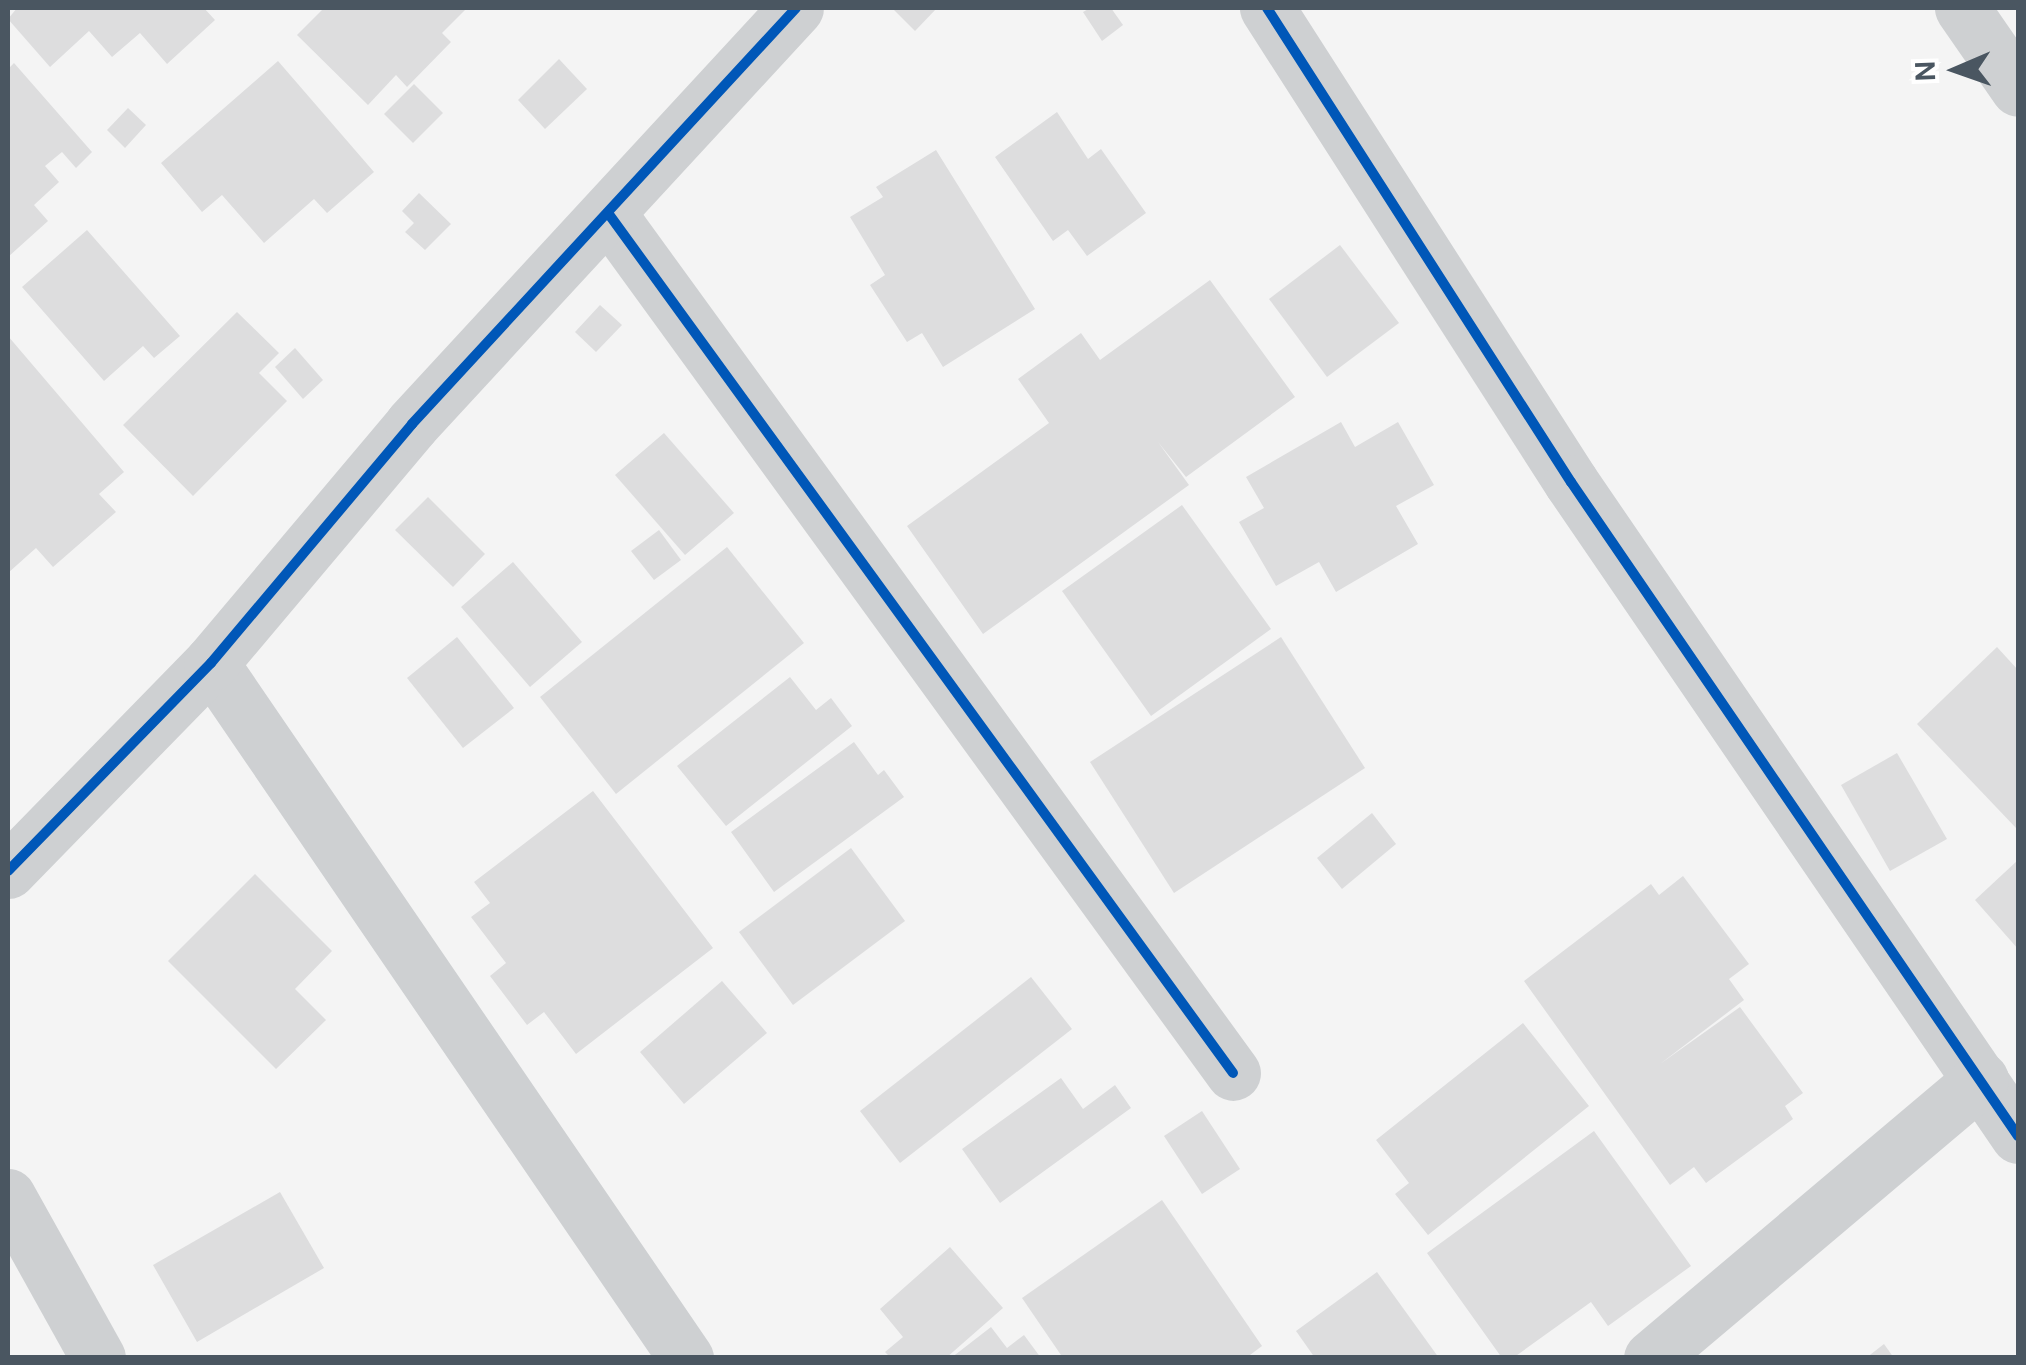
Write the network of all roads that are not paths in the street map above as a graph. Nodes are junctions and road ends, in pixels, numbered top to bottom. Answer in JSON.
{"nodes":[{"id":1,"x":796,"y":8,"type":"edge"},
{"id":2,"x":1267,"y":8,"type":"edge"},
{"id":3,"x":1962,"y":8,"type":"edge"},
{"id":4,"x":2018,"y":89,"type":"edge"},
{"id":5,"x":608,"y":213,"type":"junction"},
{"id":6,"x":211,"y":663,"type":"junction"},
{"id":7,"x":8,"y":871,"type":"edge"},
{"id":8,"x":1234,"y":1072,"type":"dead end"},
{"id":9,"x":1981,"y":1079,"type":"junction"},
{"id":10,"x":2018,"y":1136,"type":"edge"},
{"id":11,"x":8,"y":1196,"type":"edge"},
{"id":12,"x":98,"y":1358,"type":"edge"},
{"id":13,"x":686,"y":1358,"type":"edge"},
{"id":14,"x":1652,"y":1358,"type":"edge"}],
"edges":[{"from":1,"to":5,"type":"street"},
{"from":2,"to":9,"type":"street"},
{"from":3,"to":4,"type":"street"},
{"from":5,"to":6,"type":"street"},
{"from":5,"to":8,"type":"street"},
{"from":6,"to":7,"type":"street"},
{"from":6,"to":13,"type":"street"},
{"from":9,"to":10,"type":"street"},
{"from":9,"to":14,"type":"street"},
{"from":11,"to":12,"type":"street"}]}
